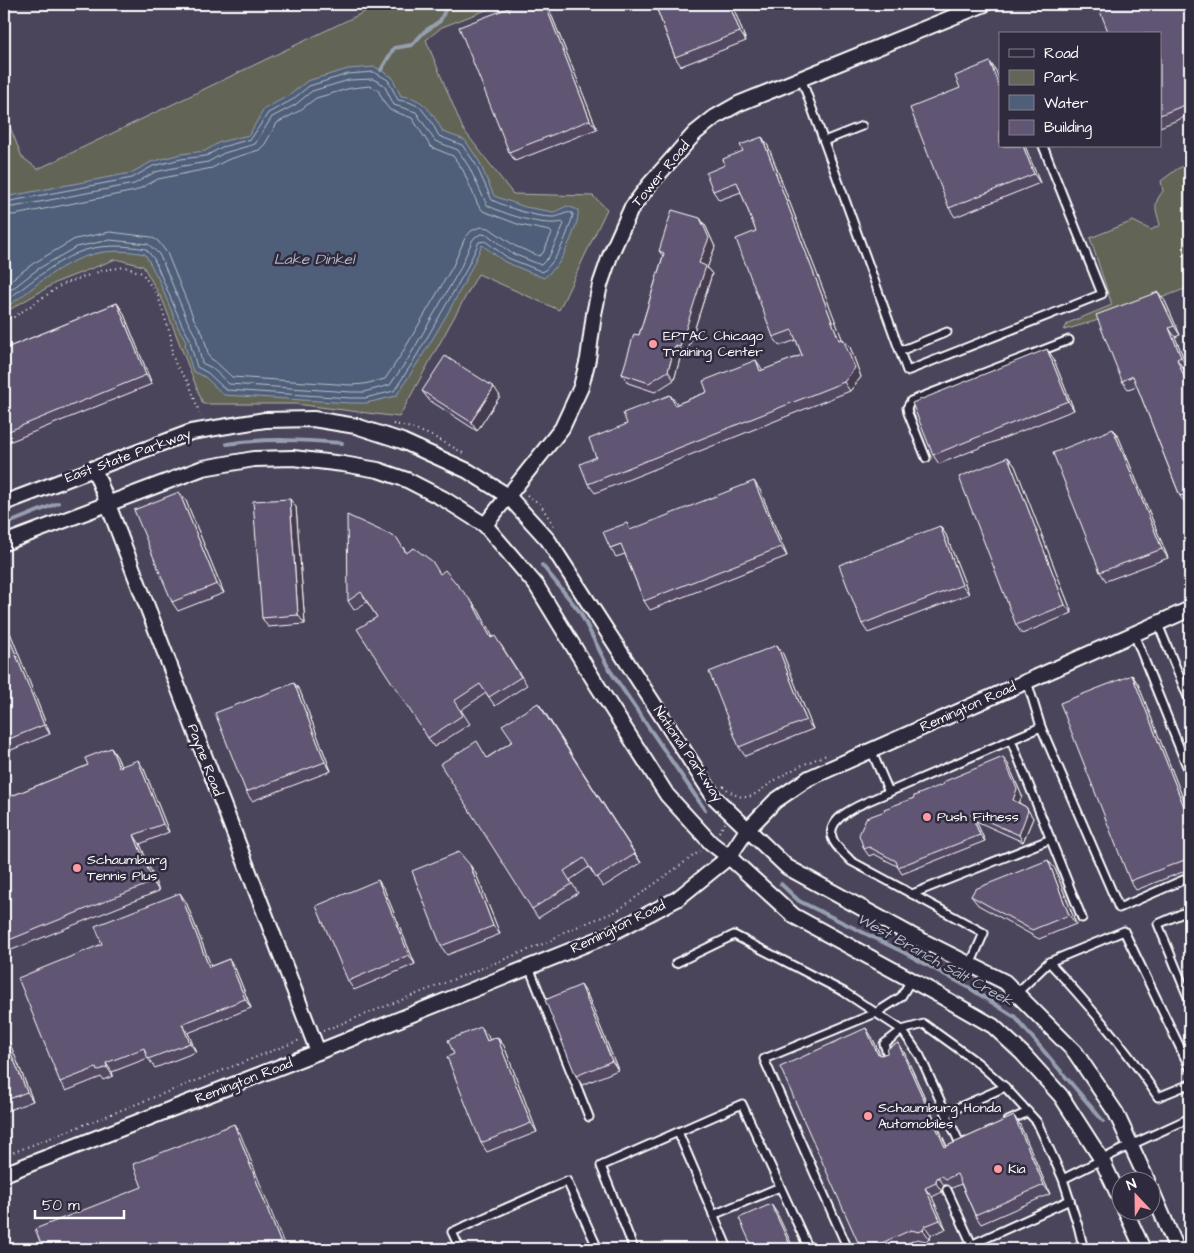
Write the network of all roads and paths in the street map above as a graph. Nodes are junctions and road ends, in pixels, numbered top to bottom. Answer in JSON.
{"nodes":[{"id":1,"x":984,"y":4,"type":"edge"},
{"id":2,"x":801,"y":78,"type":"junction"},
{"id":3,"x":862,"y":126,"type":"dead end"},
{"id":4,"x":824,"y":141,"type":"junction"},
{"id":5,"x":1044,"y":148,"type":"edge"},
{"id":6,"x":947,"y":332,"type":"dead end"},
{"id":7,"x":1069,"y":340,"type":"dead end"},
{"id":8,"x":900,"y":350,"type":"junction"},
{"id":9,"x":926,"y":458,"type":"dead end"},
{"id":10,"x":94,"y":468,"type":"junction"},
{"id":11,"x":508,"y":496,"type":"junction"},
{"id":12,"x":4,"y":503,"type":"edge"},
{"id":13,"x":106,"y":503,"type":"junction"},
{"id":14,"x":485,"y":526,"type":"junction"},
{"id":15,"x":4,"y":543,"type":"edge"},
{"id":16,"x":1190,"y":609,"type":"edge"},
{"id":17,"x":1158,"y":624,"type":"junction"},
{"id":18,"x":1134,"y":634,"type":"junction"},
{"id":19,"x":1028,"y":681,"type":"junction"},
{"id":20,"x":1190,"y":702,"type":"edge"},
{"id":21,"x":1041,"y":727,"type":"junction"},
{"id":22,"x":1011,"y":740,"type":"junction"},
{"id":23,"x":872,"y":750,"type":"junction"},
{"id":24,"x":1190,"y":774,"type":"edge"},
{"id":25,"x":889,"y":792,"type":"junction"},
{"id":26,"x":744,"y":798,"type":"dead end"},
{"id":27,"x":731,"y":814,"type":"junction"},
{"id":28,"x":747,"y":830,"type":"junction"},
{"id":29,"x":1051,"y":839,"type":"junction"},
{"id":30,"x":710,"y":843,"type":"junction"},
{"id":31,"x":728,"y":857,"type":"junction"},
{"id":32,"x":1190,"y":877,"type":"edge"},
{"id":33,"x":912,"y":894,"type":"junction"},
{"id":34,"x":1190,"y":910,"type":"edge"},
{"id":35,"x":1082,"y":918,"type":"dead end"},
{"id":36,"x":676,"y":962,"type":"dead end"},
{"id":37,"x":1049,"y":962,"type":"junction"},
{"id":38,"x":970,"y":965,"type":"junction"},
{"id":39,"x":530,"y":968,"type":"junction"},
{"id":40,"x":912,"y":980,"type":"junction"},
{"id":41,"x":1018,"y":993,"type":"junction"},
{"id":42,"x":1190,"y":1002,"type":"edge"},
{"id":43,"x":876,"y":1014,"type":"junction"},
{"id":44,"x":902,"y":1030,"type":"junction"},
{"id":45,"x":312,"y":1036,"type":"junction"},
{"id":46,"x":318,"y":1052,"type":"junction"},
{"id":47,"x":889,"y":1059,"type":"edge"},
{"id":48,"x":1190,"y":1068,"type":"edge"},
{"id":49,"x":1190,"y":1084,"type":"edge"},
{"id":50,"x":1005,"y":1087,"type":"junction"},
{"id":51,"x":1028,"y":1112,"type":"junction"},
{"id":52,"x":946,"y":1113,"type":"junction"},
{"id":53,"x":589,"y":1117,"type":"dead end"},
{"id":54,"x":1190,"y":1118,"type":"edge"},
{"id":55,"x":1002,"y":1124,"type":"edge"},
{"id":56,"x":678,"y":1132,"type":"junction"},
{"id":57,"x":968,"y":1140,"type":"edge"},
{"id":58,"x":1132,"y":1145,"type":"junction"},
{"id":59,"x":4,"y":1156,"type":"edge"},
{"id":60,"x":1102,"y":1160,"type":"junction"},
{"id":61,"x":1143,"y":1170,"type":"edge"},
{"id":62,"x":4,"y":1174,"type":"edge"},
{"id":63,"x":1063,"y":1179,"type":"junction"},
{"id":64,"x":1112,"y":1182,"type":"edge"},
{"id":65,"x":780,"y":1186,"type":"junction"},
{"id":66,"x":947,"y":1190,"type":"edge"},
{"id":67,"x":1070,"y":1200,"type":"junction"},
{"id":68,"x":1162,"y":1214,"type":"edge"},
{"id":69,"x":714,"y":1215,"type":"junction"},
{"id":70,"x":1130,"y":1220,"type":"edge"},
{"id":71,"x":973,"y":1247,"type":"edge"},
{"id":72,"x":1081,"y":1248,"type":"edge"},
{"id":73,"x":460,"y":1249,"type":"edge"},
{"id":74,"x":598,"y":1249,"type":"edge"},
{"id":75,"x":634,"y":1249,"type":"edge"},
{"id":76,"x":728,"y":1249,"type":"edge"},
{"id":77,"x":809,"y":1249,"type":"edge"},
{"id":78,"x":848,"y":1249,"type":"edge"},
{"id":79,"x":962,"y":1249,"type":"edge"},
{"id":80,"x":1143,"y":1249,"type":"edge"},
{"id":81,"x":1177,"y":1249,"type":"edge"}],
"edges":[{"from":1,"to":2,"type":"street","name":"Tower Road"},
{"from":2,"to":4,"type":"lane"},
{"from":2,"to":11,"type":"street","name":"Tower Road"},
{"from":3,"to":4,"type":"lane"},
{"from":4,"to":8,"type":"lane"},
{"from":5,"to":8,"type":"lane"},
{"from":6,"to":8,"type":"lane"},
{"from":7,"to":9,"type":"lane"},
{"from":10,"to":11,"type":"street","name":"East State Parkway"},
{"from":10,"to":12,"type":"street","name":"East State Parkway"},
{"from":10,"to":13,"type":"street","name":"Payne Road"},
{"from":11,"to":14,"type":"street","name":"Tower Road"},
{"from":11,"to":27,"type":"street","name":"National Parkway"},
{"from":13,"to":14,"type":"street"},
{"from":13,"to":15,"type":"street"},
{"from":13,"to":45,"type":"street","name":"Payne Road"},
{"from":14,"to":30,"type":"street"},
{"from":16,"to":17,"type":"street","name":"Remington Road"},
{"from":17,"to":18,"type":"street","name":"Remington Road"},
{"from":17,"to":20,"type":"lane"},
{"from":18,"to":19,"type":"street","name":"Remington Road"},
{"from":18,"to":24,"type":"lane"},
{"from":19,"to":21,"type":"lane"},
{"from":19,"to":23,"type":"street","name":"Remington Road"},
{"from":21,"to":22,"type":"lane"},
{"from":21,"to":32,"type":"lane"},
{"from":22,"to":25,"type":"lane"},
{"from":22,"to":29,"type":"lane"},
{"from":23,"to":25,"type":"lane"},
{"from":23,"to":28,"type":"street","name":"Remington Road"},
{"from":25,"to":33,"type":"lane"},
{"from":26,"to":27,"type":"path"},
{"from":27,"to":28,"type":"street","name":"National Parkway"},
{"from":27,"to":30,"type":"path"},
{"from":28,"to":31,"type":"street","name":"Remington Road"},
{"from":28,"to":38,"type":"street","name":"National Parkway"},
{"from":29,"to":33,"type":"lane"},
{"from":29,"to":35,"type":"lane"},
{"from":30,"to":31,"type":"street"},
{"from":30,"to":45,"type":"path"},
{"from":31,"to":39,"type":"street","name":"Remington Road"},
{"from":31,"to":40,"type":"street"},
{"from":33,"to":38,"type":"lane"},
{"from":34,"to":42,"type":"lane"},
{"from":36,"to":43,"type":"lane"},
{"from":37,"to":41,"type":"lane"},
{"from":37,"to":48,"type":"lane"},
{"from":37,"to":49,"type":"lane"},
{"from":38,"to":41,"type":"street","name":"National Parkway"},
{"from":39,"to":46,"type":"street","name":"Remington Road"},
{"from":39,"to":53,"type":"lane"},
{"from":40,"to":43,"type":"lane"},
{"from":40,"to":60,"type":"street"},
{"from":41,"to":58,"type":"street","name":"National Parkway"},
{"from":43,"to":44,"type":"lane"},
{"from":43,"to":78,"type":"lane"},
{"from":44,"to":47,"type":"lane"},
{"from":44,"to":50,"type":"lane"},
{"from":44,"to":52,"type":"lane"},
{"from":45,"to":46,"type":"street","name":"Payne Road"},
{"from":45,"to":59,"type":"path"},
{"from":46,"to":62,"type":"street","name":"Remington Road"},
{"from":50,"to":51,"type":"lane"},
{"from":50,"to":52,"type":"lane"},
{"from":51,"to":55,"type":"lane"},
{"from":51,"to":63,"type":"lane"},
{"from":52,"to":57,"type":"lane"},
{"from":54,"to":58,"type":"lane"},
{"from":56,"to":65,"type":"lane"},
{"from":56,"to":69,"type":"lane"},
{"from":56,"to":75,"type":"lane"},
{"from":58,"to":60,"type":"lane"},
{"from":58,"to":61,"type":"street","name":"National Parkway"},
{"from":60,"to":63,"type":"lane"},
{"from":60,"to":64,"type":"street"},
{"from":63,"to":67,"type":"lane"},
{"from":65,"to":69,"type":"lane"},
{"from":65,"to":77,"type":"lane"},
{"from":66,"to":71,"type":"lane"},
{"from":67,"to":71,"type":"lane"},
{"from":67,"to":72,"type":"lane"},
{"from":68,"to":81,"type":"street"},
{"from":69,"to":76,"type":"lane"},
{"from":70,"to":80,"type":"street"},
{"from":71,"to":79,"type":"lane"},
{"from":73,"to":74,"type":"lane"}]}
